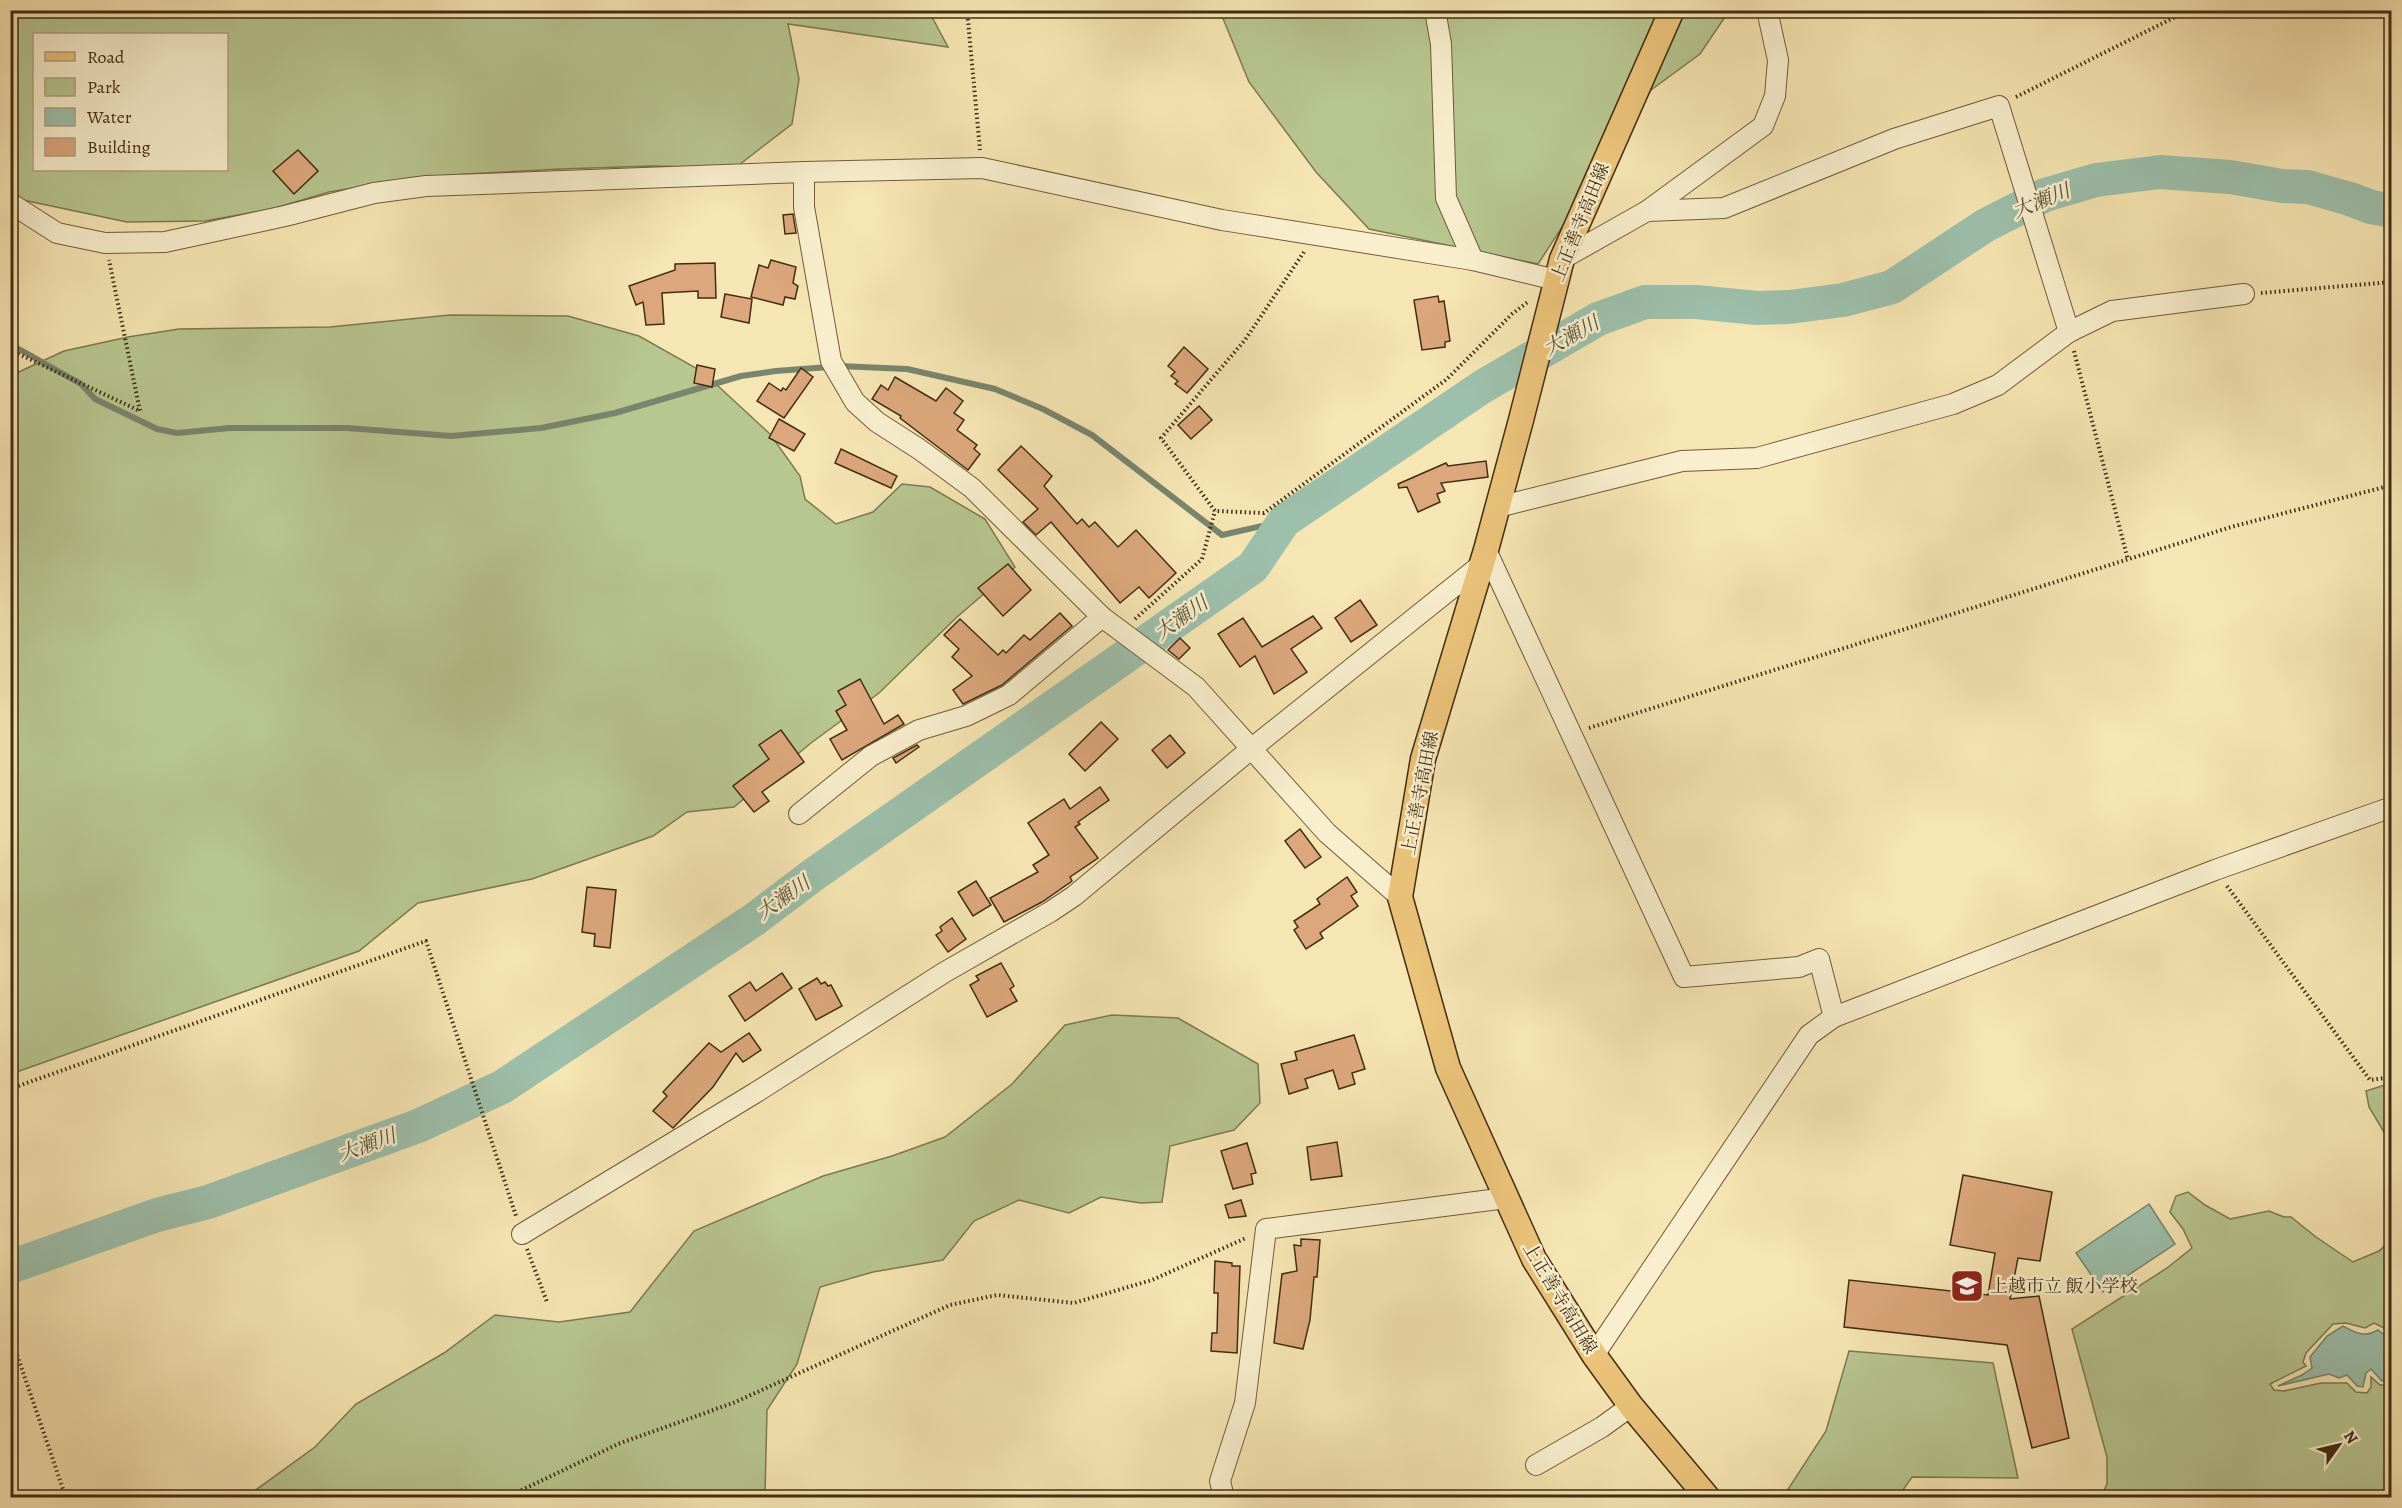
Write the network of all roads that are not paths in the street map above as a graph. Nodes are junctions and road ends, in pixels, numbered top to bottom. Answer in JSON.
{"nodes":[{"id":1,"x":1435,"y":10,"type":"edge"},
{"id":2,"x":1672,"y":10,"type":"edge"},
{"id":3,"x":1767,"y":10,"type":"edge"},
{"id":4,"x":804,"y":172,"type":"junction"},
{"id":5,"x":10,"y":203,"type":"edge"},
{"id":6,"x":1647,"y":211,"type":"junction"},
{"id":7,"x":1473,"y":260,"type":"junction"},
{"id":8,"x":1559,"y":269,"type":"junction"},
{"id":9,"x":2244,"y":294,"type":"road end"},
{"id":10,"x":2069,"y":332,"type":"junction"},
{"id":11,"x":1498,"y":507,"type":"junction"},
{"id":12,"x":1484,"y":557,"type":"junction"},
{"id":13,"x":1102,"y":617,"type":"junction"},
{"id":14,"x":1251,"y":749,"type":"junction"},
{"id":15,"x":2391,"y":807,"type":"edge"},
{"id":16,"x":799,"y":814,"type":"dead end"},
{"id":17,"x":1400,"y":897,"type":"junction"},
{"id":18,"x":1834,"y":1017,"type":"junction"},
{"id":19,"x":1506,"y":1198,"type":"junction"},
{"id":20,"x":522,"y":1234,"type":"road end"},
{"id":21,"x":1594,"y":1354,"type":"junction"},
{"id":22,"x":1631,"y":1406,"type":"junction"},
{"id":23,"x":1536,"y":1466,"type":"dead end"},
{"id":24,"x":1224,"y":1497,"type":"edge"},
{"id":25,"x":1708,"y":1497,"type":"edge"}],
"edges":[{"from":1,"to":7,"type":"street"},
{"from":2,"to":8,"type":"main road","name":"上正善寺高田線"},
{"from":3,"to":6,"type":"street"},
{"from":4,"to":5,"type":"street"},
{"from":4,"to":7,"type":"street"},
{"from":4,"to":13,"type":"street"},
{"from":6,"to":8,"type":"street"},
{"from":6,"to":10,"type":"street"},
{"from":7,"to":8,"type":"street"},
{"from":8,"to":11,"type":"main road","name":"上正善寺高田線"},
{"from":9,"to":10,"type":"street"},
{"from":10,"to":11,"type":"street"},
{"from":11,"to":12,"type":"main road","name":"上正善寺高田線"},
{"from":12,"to":14,"type":"street"},
{"from":12,"to":17,"type":"main road","name":"上正善寺高田線"},
{"from":12,"to":18,"type":"street"},
{"from":13,"to":14,"type":"street"},
{"from":13,"to":16,"type":"street"},
{"from":14,"to":17,"type":"street"},
{"from":14,"to":20,"type":"street"},
{"from":15,"to":18,"type":"street"},
{"from":17,"to":19,"type":"main road","name":"上正善寺高田線"},
{"from":18,"to":21,"type":"street"},
{"from":19,"to":21,"type":"main road","name":"上正善寺高田線"},
{"from":19,"to":24,"type":"street"},
{"from":21,"to":22,"type":"main road","name":"上正善寺高田線"},
{"from":22,"to":23,"type":"street"},
{"from":22,"to":25,"type":"main road","name":"上正善寺高田線"}]}
